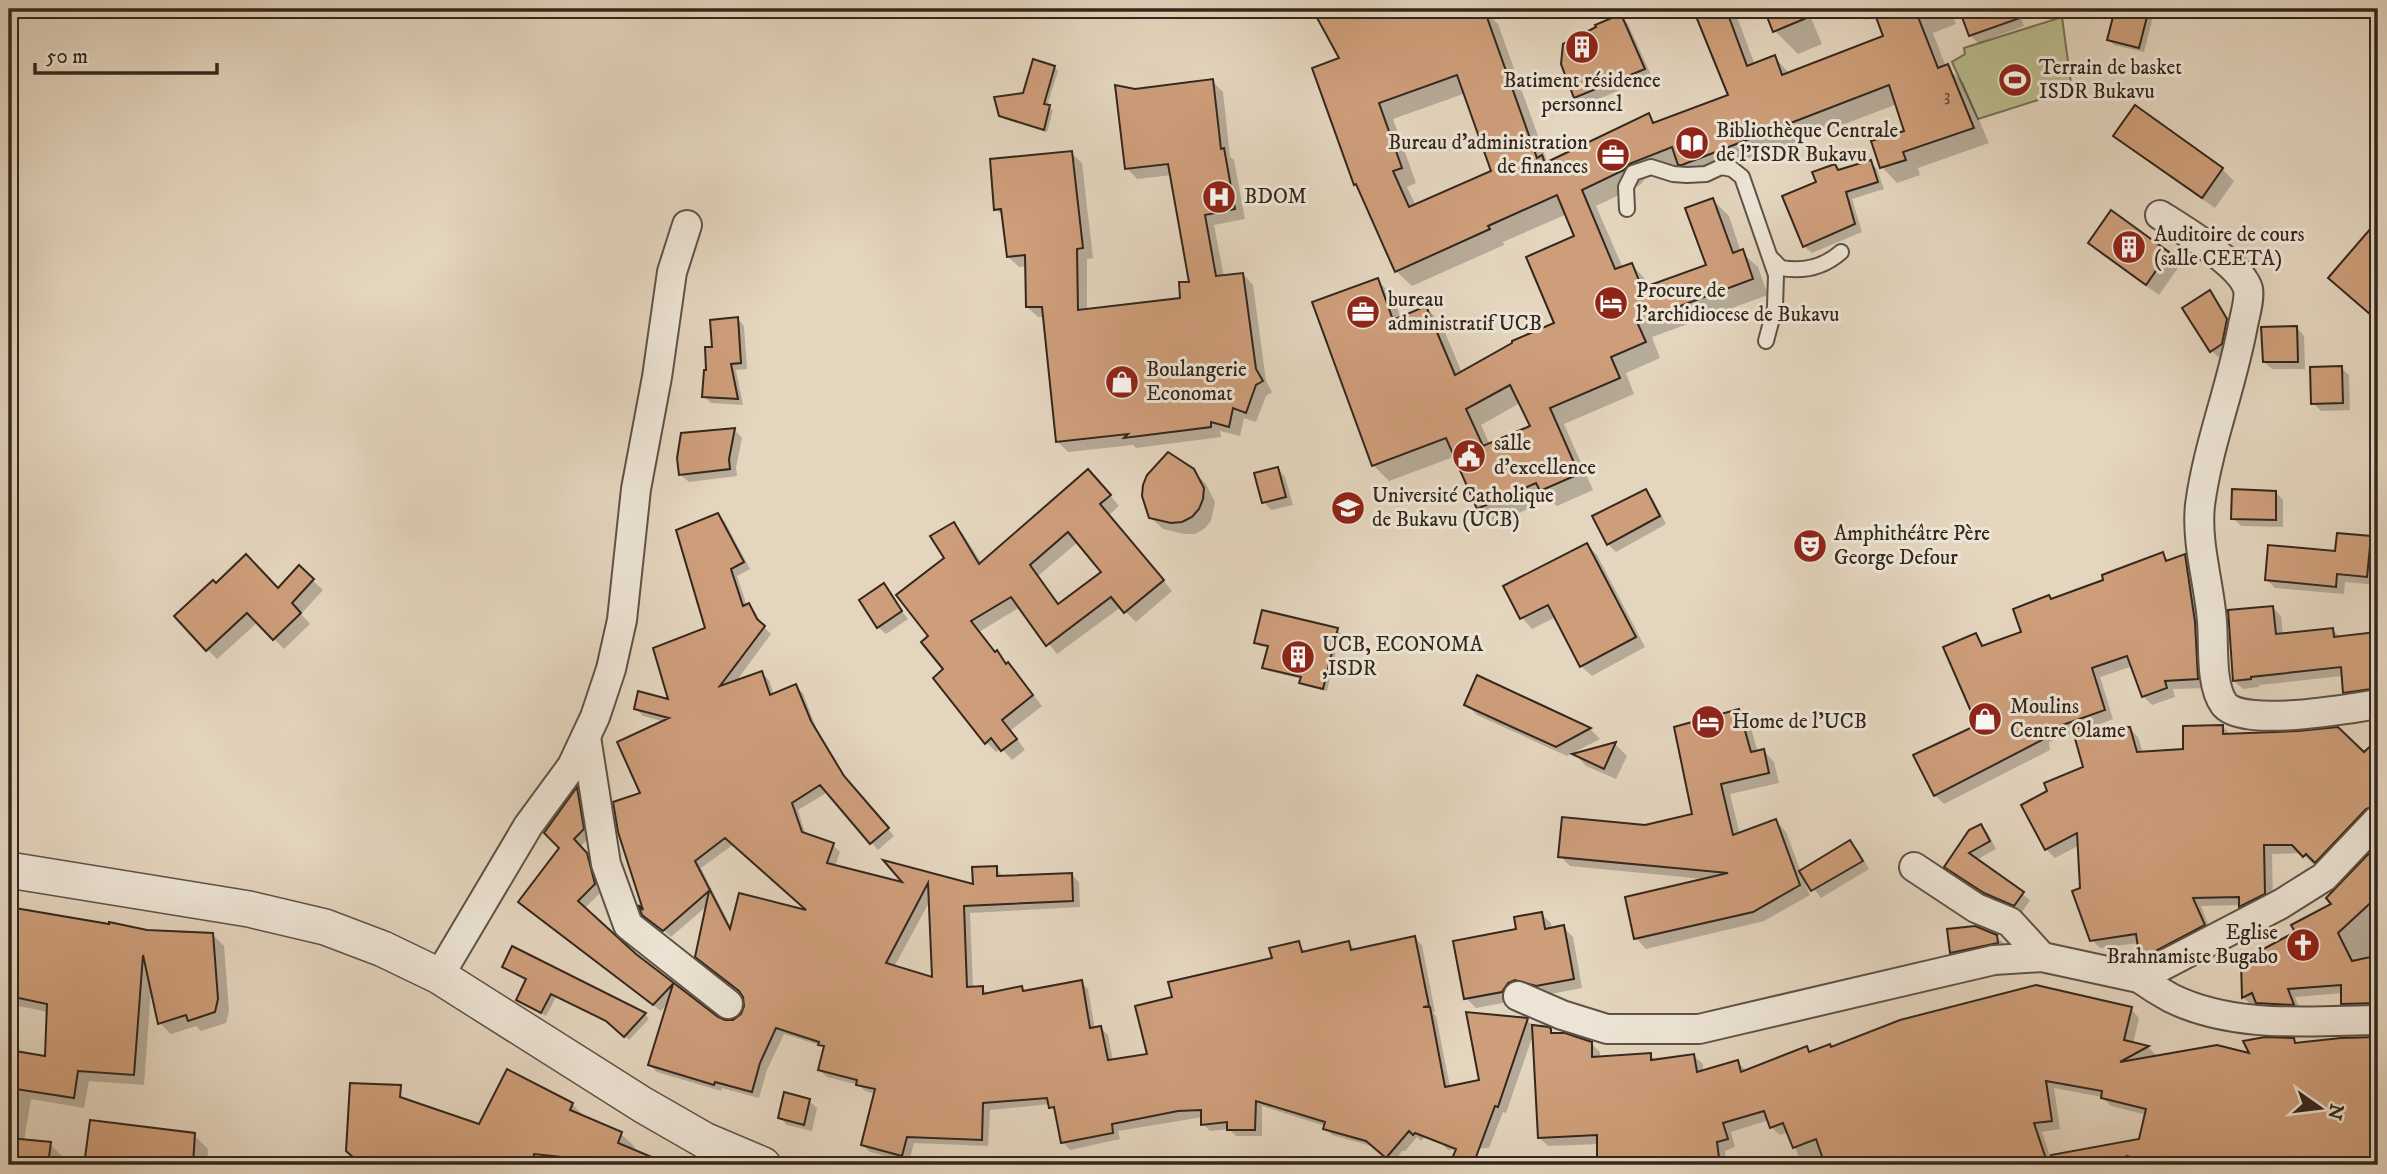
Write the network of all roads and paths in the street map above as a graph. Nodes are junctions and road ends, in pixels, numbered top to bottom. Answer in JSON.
{"nodes":[{"id":1,"x":1627,"y":209,"type":"dead end"},
{"id":2,"x":2160,"y":215,"type":"dead end"},
{"id":3,"x":687,"y":225,"type":"dead end"},
{"id":4,"x":1841,"y":252,"type":"dead end"},
{"id":5,"x":1771,"y":258,"type":"junction"},
{"id":6,"x":1766,"y":341,"type":"dead end"},
{"id":7,"x":2378,"y":704,"type":"edge"},
{"id":8,"x":586,"y":737,"type":"junction"},
{"id":9,"x":2378,"y":820,"type":"edge"},
{"id":10,"x":1914,"y":867,"type":"dead end"},
{"id":11,"x":9,"y":870,"type":"edge"},
{"id":12,"x":2042,"y":957,"type":"junction"},
{"id":13,"x":439,"y":976,"type":"junction"},
{"id":14,"x":2139,"y":978,"type":"junction"},
{"id":15,"x":1518,"y":996,"type":"dead end"},
{"id":16,"x":728,"y":1003,"type":"dead end"},
{"id":17,"x":2378,"y":1020,"type":"edge"},
{"id":18,"x":763,"y":1165,"type":"edge"}],
"edges":[{"from":1,"to":5,"type":"lane"},
{"from":2,"to":7,"type":"street"},
{"from":3,"to":8,"type":"street"},
{"from":4,"to":5,"type":"lane"},
{"from":5,"to":6,"type":"lane"},
{"from":8,"to":13,"type":"street"},
{"from":8,"to":16,"type":"street"},
{"from":9,"to":14,"type":"street"},
{"from":10,"to":12,"type":"street"},
{"from":11,"to":13,"type":"street"},
{"from":12,"to":14,"type":"street"},
{"from":12,"to":15,"type":"street"},
{"from":13,"to":18,"type":"street"},
{"from":14,"to":17,"type":"street"}]}
